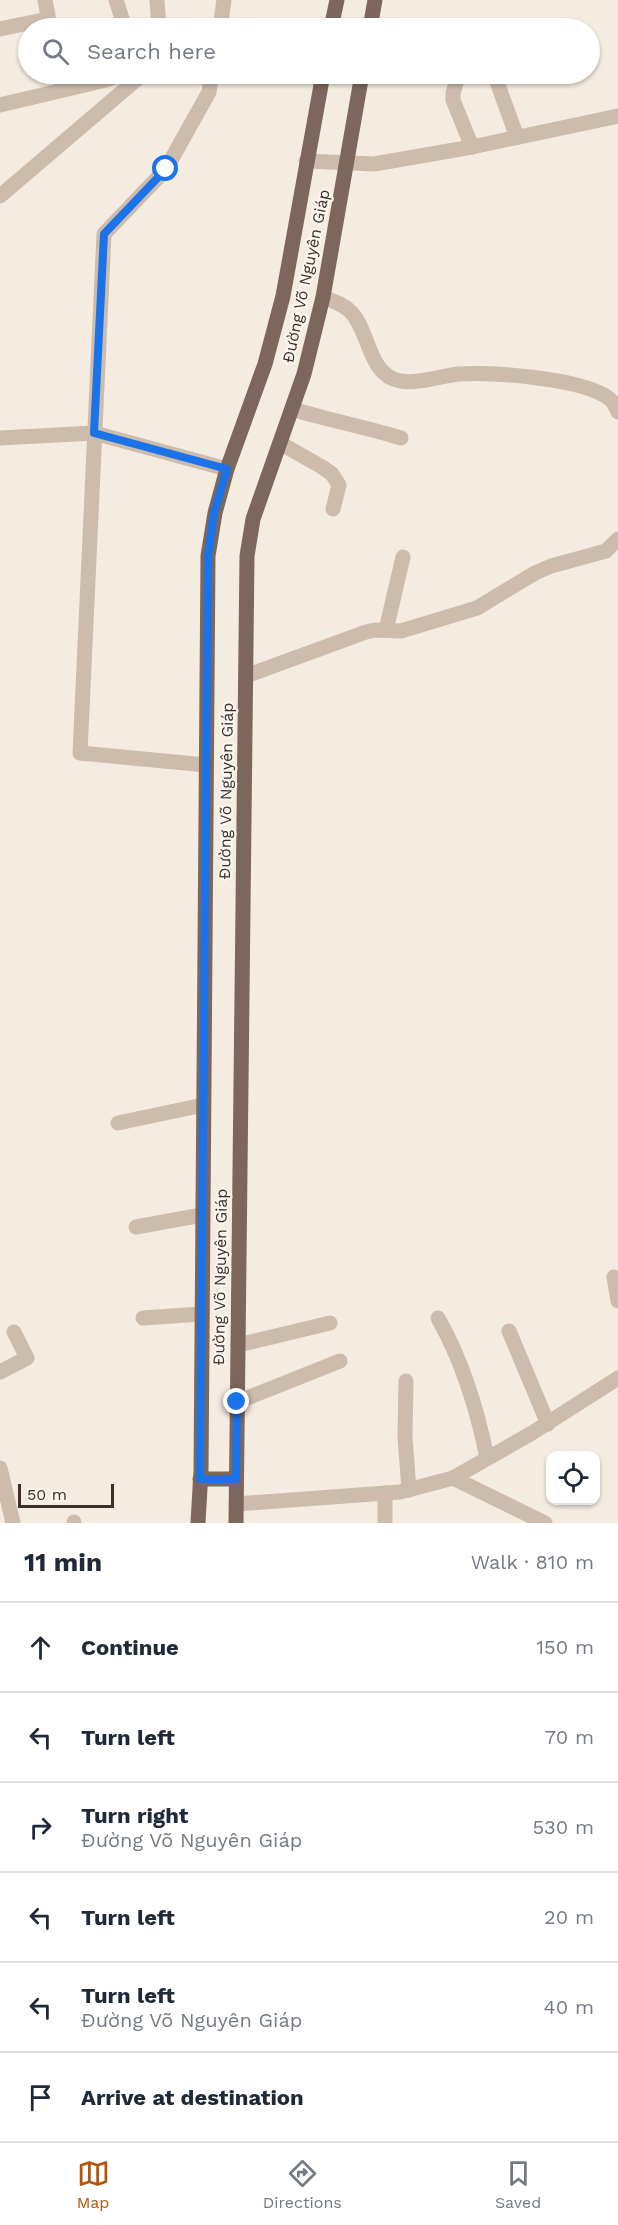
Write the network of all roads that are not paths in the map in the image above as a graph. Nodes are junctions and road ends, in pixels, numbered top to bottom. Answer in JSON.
{"nodes":[{"id":1,"x":45,"y":0,"type":"edge"},
{"id":2,"x":116,"y":0,"type":"edge"},
{"id":3,"x":157,"y":0,"type":"edge"},
{"id":4,"x":224,"y":0,"type":"edge"},
{"id":5,"x":337,"y":0,"type":"edge"},
{"id":6,"x":375,"y":0,"type":"edge"},
{"id":7,"x":49,"y":18,"type":"edge"},
{"id":8,"x":122,"y":18,"type":"edge"},
{"id":9,"x":158,"y":18,"type":"edge"},
{"id":10,"x":221,"y":18,"type":"edge"},
{"id":11,"x":333,"y":18,"type":"edge"},
{"id":12,"x":372,"y":18,"type":"edge"},
{"id":13,"x":18,"y":27,"type":"edge"},
{"id":14,"x":0,"y":29,"type":"edge"},
{"id":15,"x":62,"y":84,"type":"edge"},
{"id":16,"x":89,"y":84,"type":"edge"},
{"id":17,"x":131,"y":84,"type":"edge"},
{"id":18,"x":210,"y":84,"type":"edge"},
{"id":19,"x":321,"y":84,"type":"edge"},
{"id":20,"x":360,"y":84,"type":"edge"},
{"id":21,"x":455,"y":84,"type":"edge"},
{"id":22,"x":498,"y":84,"type":"edge"},
{"id":23,"x":63,"y":90,"type":"junction"},
{"id":24,"x":0,"y":105,"type":"edge"},
{"id":25,"x":618,"y":116,"type":"edge"},
{"id":26,"x":517,"y":137,"type":"junction"},
{"id":27,"x":472,"y":147,"type":"junction"},
{"id":28,"x":306,"y":161,"type":"junction"},
{"id":29,"x":347,"y":164,"type":"junction"},
{"id":30,"x":0,"y":196,"type":"edge"},
{"id":31,"x":323,"y":297,"type":"junction"},
{"id":32,"x":292,"y":409,"type":"junction"},
{"id":33,"x":618,"y":412,"type":"edge"},
{"id":34,"x":94,"y":433,"type":"junction"},
{"id":35,"x":0,"y":438,"type":"edge"},
{"id":36,"x":401,"y":438,"type":"dead end"},
{"id":37,"x":280,"y":443,"type":"junction"},
{"id":38,"x":227,"y":469,"type":"junction"},
{"id":39,"x":333,"y":509,"type":"dead end"},
{"id":40,"x":618,"y":539,"type":"edge"},
{"id":41,"x":403,"y":557,"type":"dead end"},
{"id":42,"x":386,"y":630,"type":"junction"},
{"id":43,"x":246,"y":676,"type":"junction"},
{"id":44,"x":206,"y":765,"type":"junction"},
{"id":45,"x":203,"y":1105,"type":"junction"},
{"id":46,"x":118,"y":1123,"type":"dead end"},
{"id":47,"x":202,"y":1215,"type":"junction"},
{"id":48,"x":136,"y":1227,"type":"dead end"},
{"id":49,"x":614,"y":1277,"type":"dead end"},
{"id":50,"x":618,"y":1301,"type":"edge"},
{"id":51,"x":201,"y":1314,"type":"junction"},
{"id":52,"x":142,"y":1318,"type":"dead end"},
{"id":53,"x":438,"y":1318,"type":"dead end"},
{"id":54,"x":330,"y":1323,"type":"dead end"},
{"id":55,"x":509,"y":1331,"type":"dead end"},
{"id":56,"x":14,"y":1332,"type":"dead end"},
{"id":57,"x":238,"y":1345,"type":"junction"},
{"id":58,"x":340,"y":1361,"type":"dead end"},
{"id":59,"x":0,"y":1372,"type":"edge"},
{"id":60,"x":618,"y":1378,"type":"edge"},
{"id":61,"x":406,"y":1381,"type":"dead end"},
{"id":62,"x":237,"y":1402,"type":"junction"},
{"id":63,"x":548,"y":1424,"type":"junction"},
{"id":64,"x":487,"y":1458,"type":"junction"},
{"id":65,"x":0,"y":1468,"type":"edge"},
{"id":66,"x":453,"y":1478,"type":"junction"},
{"id":67,"x":200,"y":1479,"type":"junction"},
{"id":68,"x":236,"y":1479,"type":"junction"},
{"id":69,"x":409,"y":1490,"type":"junction"},
{"id":70,"x":385,"y":1493,"type":"junction"},
{"id":71,"x":236,"y":1503,"type":"junction"},
{"id":72,"x":13,"y":1523,"type":"edge"},
{"id":73,"x":198,"y":1523,"type":"edge"},
{"id":74,"x":236,"y":1523,"type":"edge"},
{"id":75,"x":385,"y":1523,"type":"edge"},
{"id":76,"x":545,"y":1523,"type":"edge"}],
"edges":[{"from":1,"to":7,"type":"street"},
{"from":2,"to":8,"type":"street"},
{"from":3,"to":9,"type":"street"},
{"from":4,"to":10,"type":"street"},
{"from":5,"to":11,"type":"main road"},
{"from":6,"to":12,"type":"main road"},
{"from":13,"to":14,"type":"street"},
{"from":15,"to":23,"type":"street"},
{"from":16,"to":23,"type":"street"},
{"from":17,"to":30,"type":"street"},
{"from":18,"to":34,"type":"street"},
{"from":19,"to":28,"type":"main road","name":"Đường Võ Nguyên Giáp"},
{"from":20,"to":29,"type":"main road","name":"Đường Võ Nguyên Giáp"},
{"from":21,"to":27,"type":"street"},
{"from":22,"to":26,"type":"street"},
{"from":23,"to":24,"type":"street"},
{"from":25,"to":26,"type":"street"},
{"from":26,"to":27,"type":"street"},
{"from":27,"to":29,"type":"street"},
{"from":28,"to":29,"type":"street"},
{"from":28,"to":38,"type":"main road","name":"Đường Võ Nguyên Giáp"},
{"from":29,"to":31,"type":"main road","name":"Đường Võ Nguyên Giáp"},
{"from":31,"to":32,"type":"main road","name":"Đường Võ Nguyên Giáp"},
{"from":31,"to":33,"type":"street"},
{"from":32,"to":36,"type":"street"},
{"from":32,"to":37,"type":"main road","name":"Đường Võ Nguyên Giáp"},
{"from":34,"to":35,"type":"street"},
{"from":34,"to":38,"type":"street"},
{"from":34,"to":44,"type":"street"},
{"from":37,"to":39,"type":"street"},
{"from":37,"to":43,"type":"main road","name":"Đường Võ Nguyên Giáp"},
{"from":38,"to":44,"type":"main road","name":"Đường Võ Nguyên Giáp"},
{"from":40,"to":42,"type":"street"},
{"from":41,"to":42,"type":"street"},
{"from":42,"to":43,"type":"street"},
{"from":43,"to":57,"type":"main road","name":"Đường Võ Nguyên Giáp"},
{"from":44,"to":45,"type":"main road","name":"Đường Võ Nguyên Giáp"},
{"from":45,"to":46,"type":"street"},
{"from":45,"to":47,"type":"main road","name":"Đường Võ Nguyên Giáp"},
{"from":47,"to":48,"type":"street"},
{"from":47,"to":51,"type":"main road","name":"Đường Võ Nguyên Giáp"},
{"from":49,"to":50,"type":"street"},
{"from":51,"to":52,"type":"street"},
{"from":51,"to":67,"type":"main road","name":"Đường Võ Nguyên Giáp"},
{"from":53,"to":64,"type":"street"},
{"from":54,"to":57,"type":"street"},
{"from":55,"to":63,"type":"street"},
{"from":56,"to":59,"type":"street"},
{"from":57,"to":62,"type":"main road","name":"Đường Võ Nguyên Giáp"},
{"from":58,"to":62,"type":"street"},
{"from":60,"to":63,"type":"street"},
{"from":61,"to":69,"type":"street"},
{"from":62,"to":68,"type":"main road","name":"Đường Võ Nguyên Giáp"},
{"from":63,"to":64,"type":"street"},
{"from":64,"to":66,"type":"street"},
{"from":65,"to":72,"type":"street"},
{"from":66,"to":69,"type":"street"},
{"from":66,"to":76,"type":"street"},
{"from":67,"to":68,"type":"main road"},
{"from":67,"to":73,"type":"main road","name":"Đường Võ Nguyên Giáp"},
{"from":68,"to":71,"type":"main road","name":"Đường Võ Nguyên Giáp"},
{"from":69,"to":70,"type":"street"},
{"from":70,"to":71,"type":"street"},
{"from":70,"to":75,"type":"street"},
{"from":71,"to":74,"type":"main road","name":"Đường Võ Nguyên Giáp"}]}
